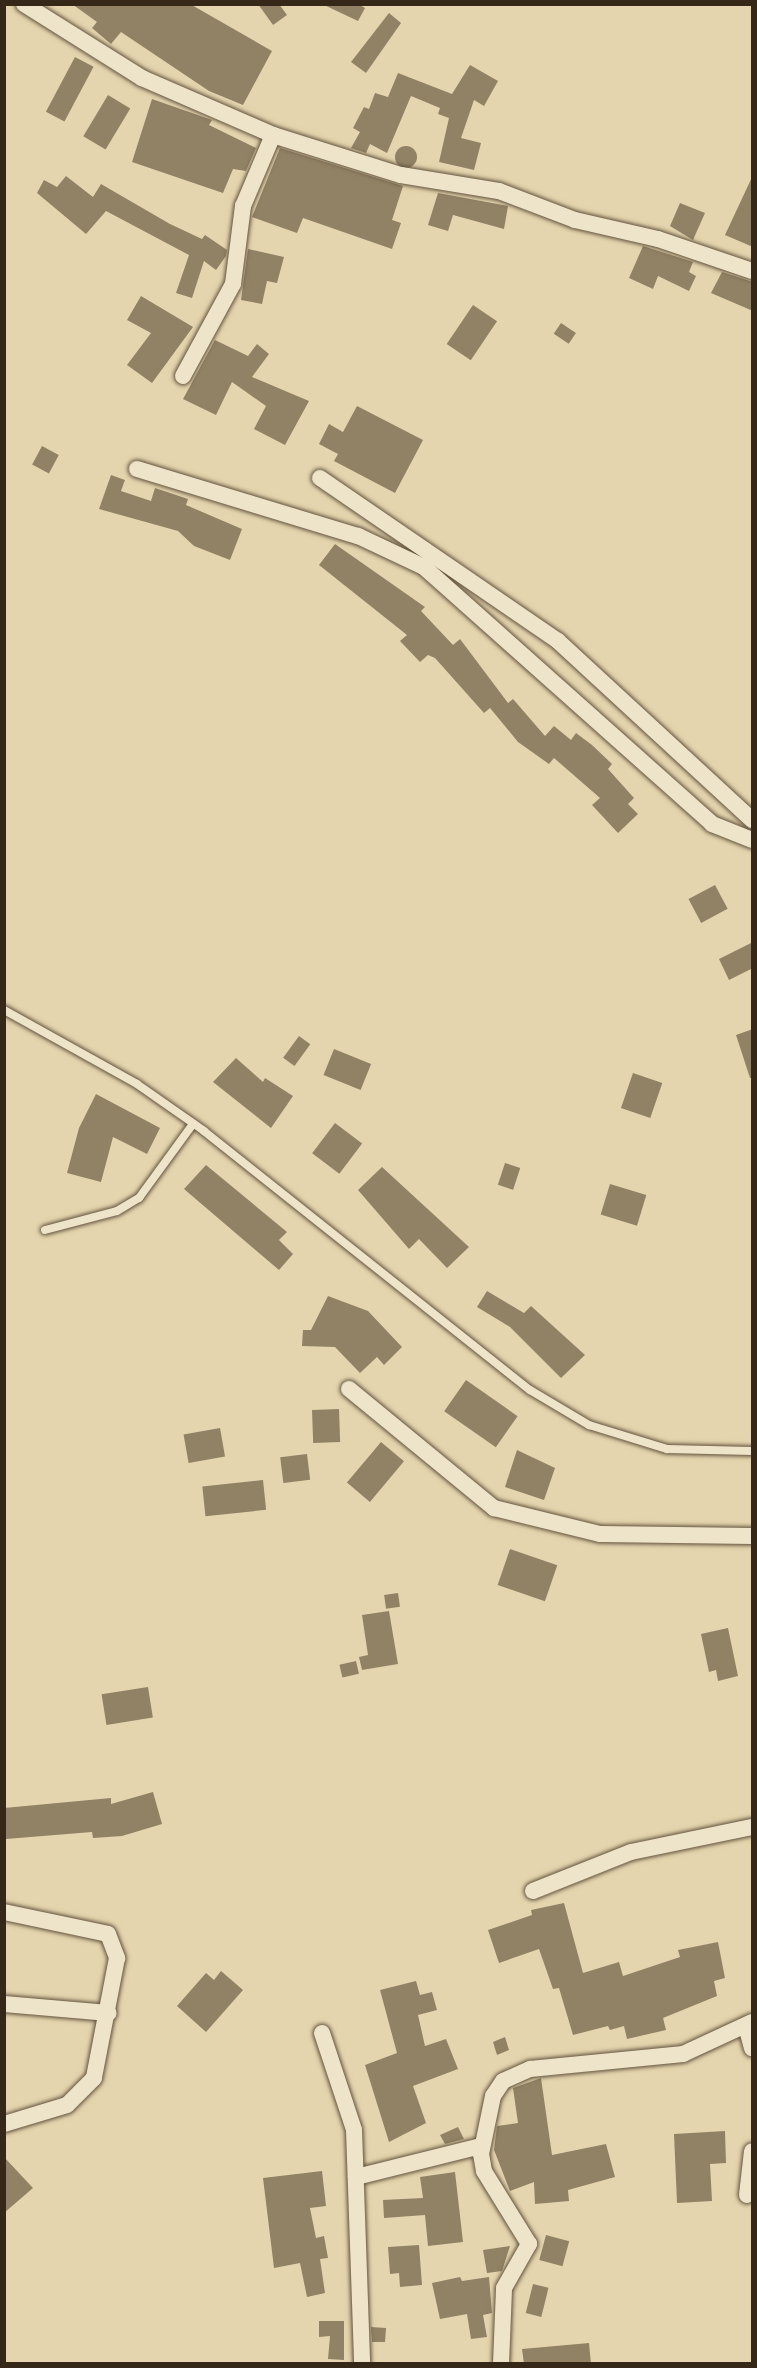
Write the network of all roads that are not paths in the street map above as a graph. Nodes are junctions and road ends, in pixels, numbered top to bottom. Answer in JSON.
{"nodes":[{"id":1,"x":24,"y":4,"type":"edge"},
{"id":2,"x":273,"y":135,"type":"junction"},
{"id":3,"x":753,"y":271,"type":"edge"},
{"id":4,"x":183,"y":376,"type":"dead end"},
{"id":5,"x":137,"y":469,"type":"dead end"},
{"id":6,"x":320,"y":478,"type":"dead end"},
{"id":7,"x":753,"y":820,"type":"edge"},
{"id":8,"x":753,"y":840,"type":"edge"},
{"id":9,"x":4,"y":1010,"type":"edge"},
{"id":10,"x":193,"y":1124,"type":"junction"},
{"id":11,"x":45,"y":1230,"type":"dead end"},
{"id":12,"x":349,"y":1389,"type":"dead end"},
{"id":13,"x":753,"y":1451,"type":"edge"},
{"id":14,"x":753,"y":1536,"type":"edge"},
{"id":15,"x":753,"y":1827,"type":"edge"},
{"id":16,"x":533,"y":1891,"type":"dead end"},
{"id":17,"x":4,"y":1912,"type":"edge"},
{"id":18,"x":4,"y":2004,"type":"edge"},
{"id":19,"x":109,"y":2013,"type":"junction"},
{"id":20,"x":749,"y":2024,"type":"edge"},
{"id":21,"x":322,"y":2033,"type":"dead end"},
{"id":22,"x":753,"y":2048,"type":"edge"},
{"id":23,"x":4,"y":2124,"type":"edge"},
{"id":24,"x":481,"y":2145,"type":"junction"},
{"id":25,"x":753,"y":2151,"type":"edge"},
{"id":26,"x":356,"y":2177,"type":"junction"},
{"id":27,"x":747,"y":2195,"type":"dead end"},
{"id":28,"x":362,"y":2364,"type":"edge"},
{"id":29,"x":501,"y":2364,"type":"edge"}],
"edges":[{"from":1,"to":2,"type":"street"},
{"from":2,"to":3,"type":"street"},
{"from":2,"to":4,"type":"street"},
{"from":5,"to":8,"type":"street"},
{"from":6,"to":7,"type":"street"},
{"from":9,"to":10,"type":"lane"},
{"from":10,"to":11,"type":"lane"},
{"from":10,"to":13,"type":"lane"},
{"from":12,"to":14,"type":"street"},
{"from":15,"to":16,"type":"street"},
{"from":17,"to":19,"type":"street"},
{"from":18,"to":19,"type":"street"},
{"from":19,"to":23,"type":"street"},
{"from":20,"to":22,"type":"street"},
{"from":20,"to":24,"type":"street"},
{"from":21,"to":26,"type":"street"},
{"from":24,"to":26,"type":"street"},
{"from":24,"to":29,"type":"street"},
{"from":25,"to":27,"type":"street"},
{"from":26,"to":28,"type":"street"}]}
